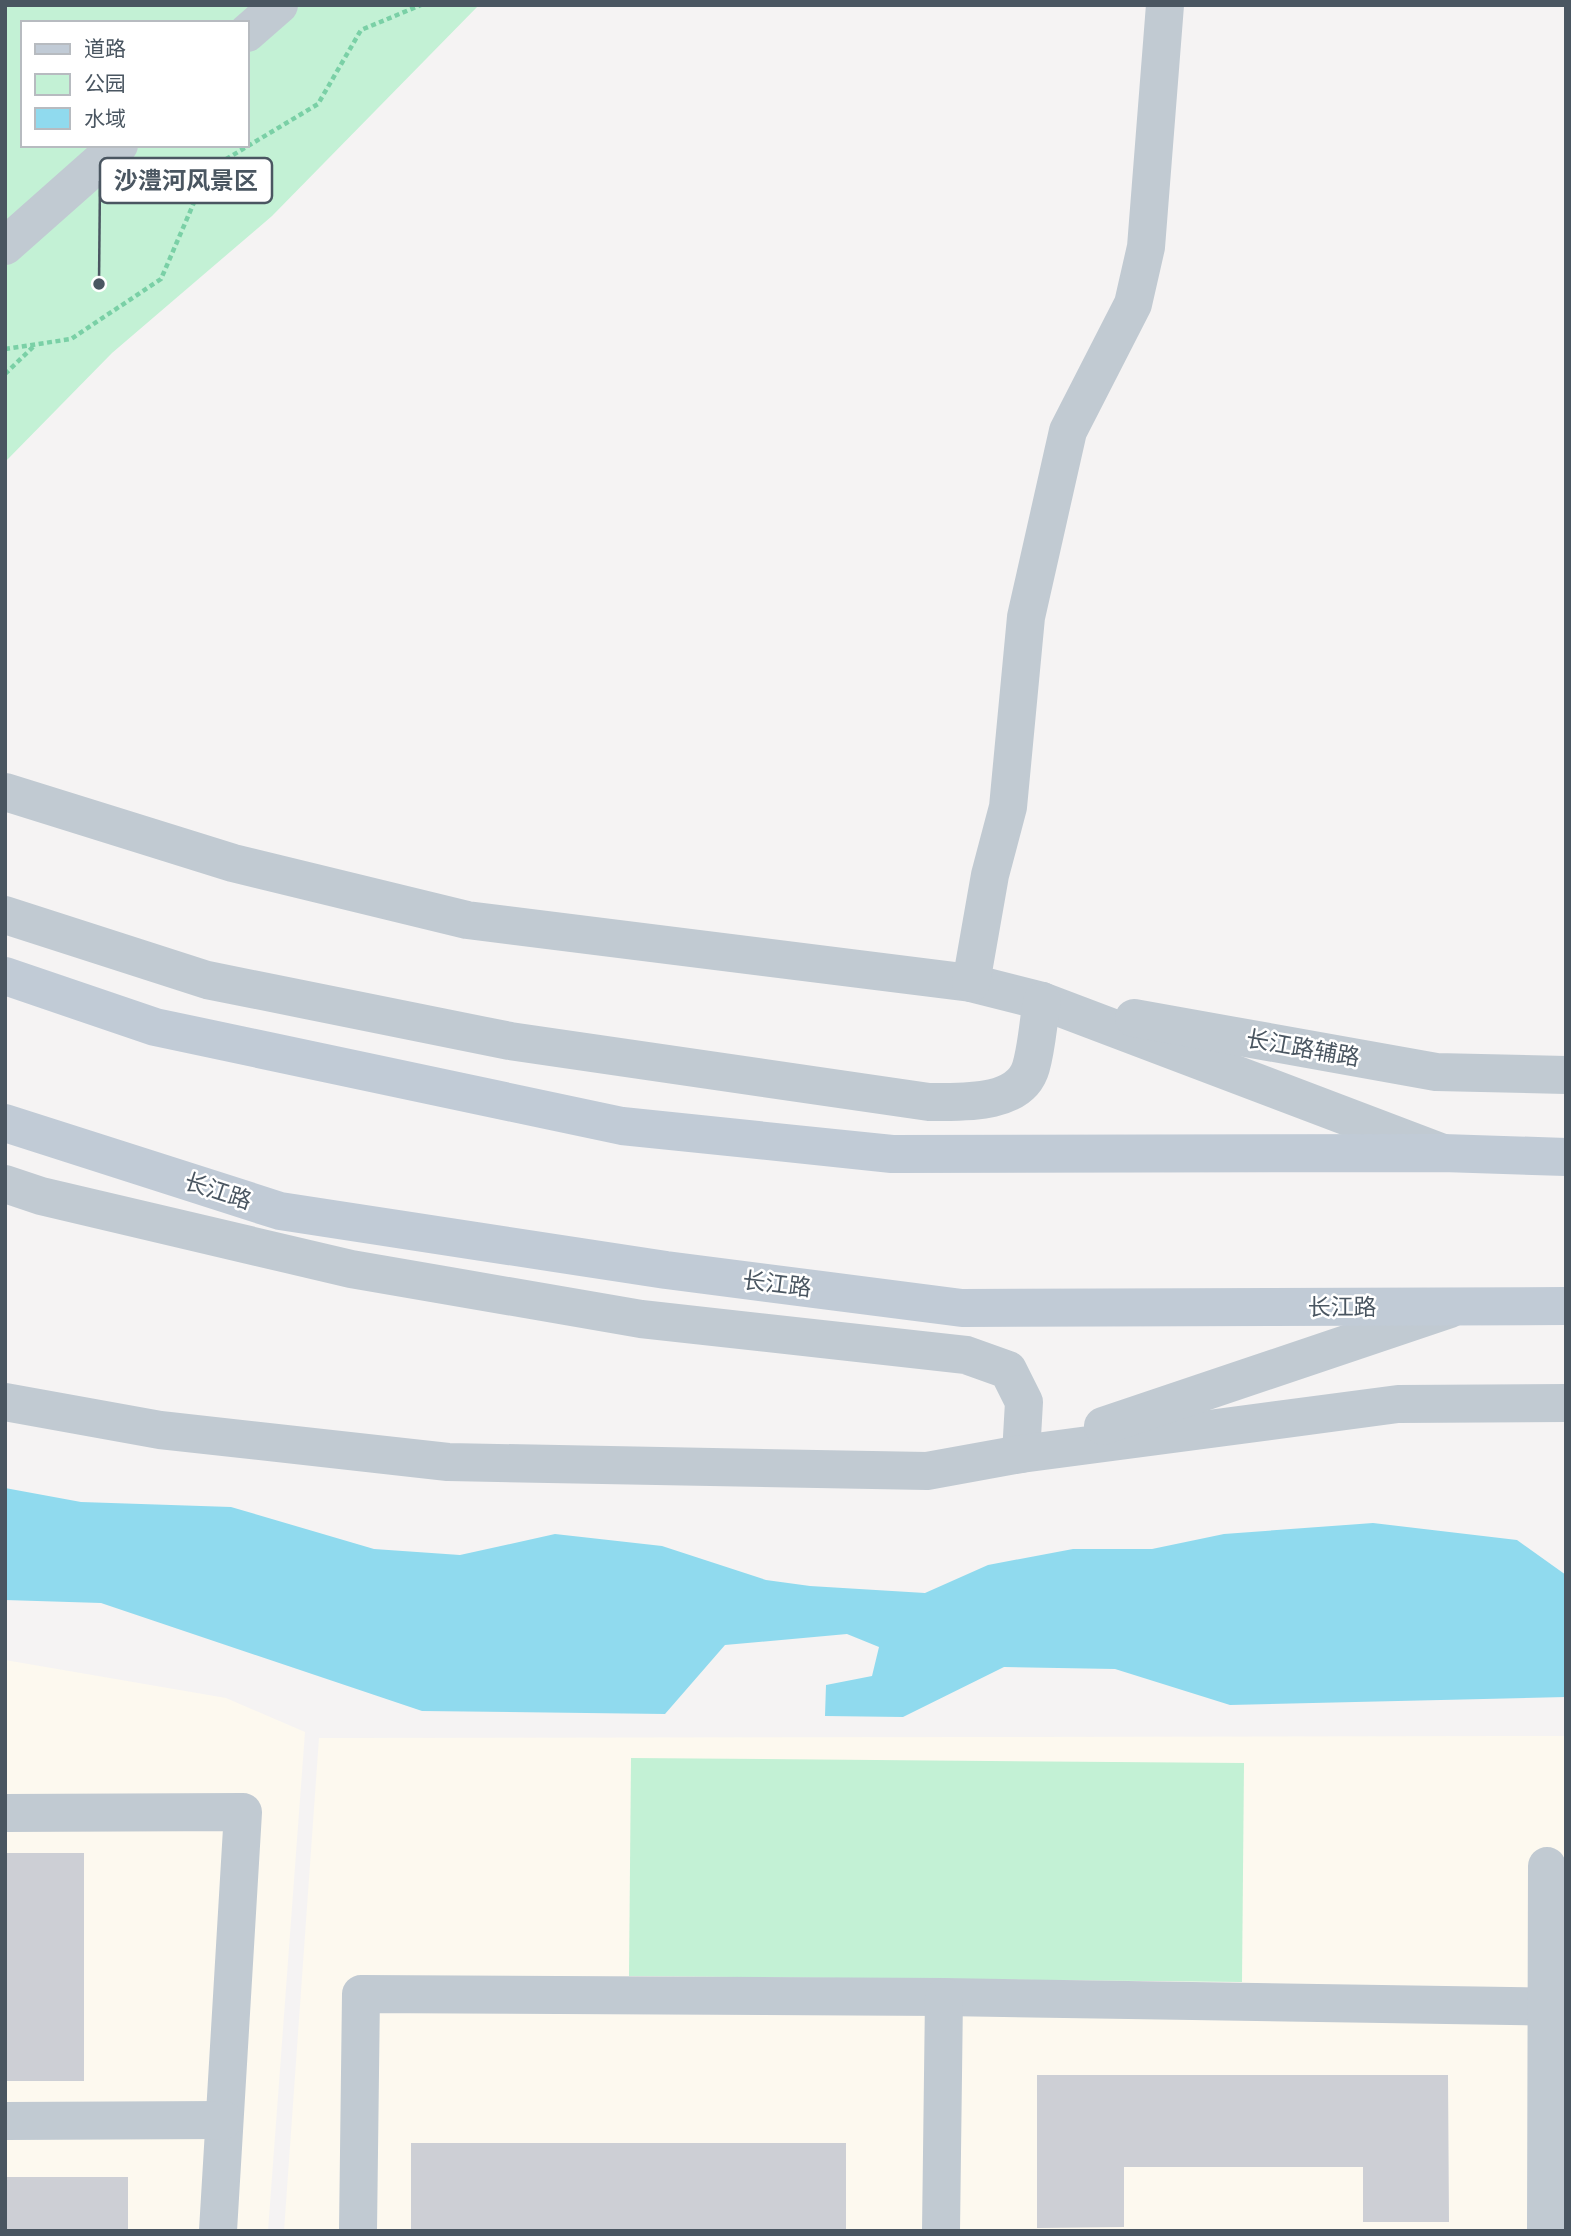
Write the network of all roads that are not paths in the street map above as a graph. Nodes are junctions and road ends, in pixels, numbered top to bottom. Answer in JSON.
{"nodes":[{"id":1,"x":279,"y":5,"type":"edge"},
{"id":2,"x":1165,"y":5,"type":"edge"},
{"id":3,"x":248,"y":32,"type":"edge"},
{"id":4,"x":117,"y":147,"type":"edge"},
{"id":5,"x":5,"y":246,"type":"edge"},
{"id":6,"x":5,"y":792,"type":"edge"},
{"id":7,"x":5,"y":915,"type":"edge"},
{"id":8,"x":5,"y":976,"type":"edge"},
{"id":9,"x":971,"y":983,"type":"junction"},
{"id":10,"x":1042,"y":1001,"type":"junction"},
{"id":11,"x":1566,"y":1075,"type":"edge"},
{"id":12,"x":5,"y":1123,"type":"edge"},
{"id":13,"x":1443,"y":1153,"type":"junction"},
{"id":14,"x":1566,"y":1157,"type":"edge"},
{"id":15,"x":5,"y":1184,"type":"edge"},
{"id":16,"x":1566,"y":1306,"type":"edge"},
{"id":17,"x":1453,"y":1308,"type":"junction"},
{"id":18,"x":5,"y":1402,"type":"edge"},
{"id":19,"x":1566,"y":1403,"type":"edge"},
{"id":20,"x":1021,"y":1454,"type":"junction"},
{"id":21,"x":5,"y":1813,"type":"edge"},
{"id":22,"x":1547,"y":1866,"type":"dead end"},
{"id":23,"x":944,"y":1997,"type":"junction"},
{"id":24,"x":1556,"y":2007,"type":"edge"},
{"id":25,"x":224,"y":2120,"type":"junction"},
{"id":26,"x":5,"y":2121,"type":"edge"},
{"id":27,"x":218,"y":2231,"type":"edge"},
{"id":28,"x":358,"y":2231,"type":"edge"},
{"id":29,"x":941,"y":2231,"type":"edge"},
{"id":30,"x":1546,"y":2231,"type":"edge"}],
"edges":[{"from":1,"to":3,"type":"street"},
{"from":2,"to":9,"type":"street"},
{"from":4,"to":5,"type":"street"},
{"from":6,"to":9,"type":"street"},
{"from":7,"to":10,"type":"street"},
{"from":8,"to":13,"type":"main road"},
{"from":9,"to":10,"type":"street"},
{"from":10,"to":11,"type":"street","name":"长江路辅路"},
{"from":10,"to":13,"type":"street"},
{"from":12,"to":17,"type":"main road","name":"长江路"},
{"from":13,"to":14,"type":"main road"},
{"from":15,"to":20,"type":"street"},
{"from":16,"to":17,"type":"main road","name":"长江路"},
{"from":17,"to":20,"type":"street"},
{"from":18,"to":20,"type":"street"},
{"from":19,"to":20,"type":"street"},
{"from":21,"to":25,"type":"street"},
{"from":22,"to":24,"type":"street"},
{"from":23,"to":24,"type":"street"},
{"from":23,"to":28,"type":"street"},
{"from":23,"to":29,"type":"street"},
{"from":24,"to":30,"type":"street"},
{"from":25,"to":26,"type":"street"},
{"from":25,"to":27,"type":"street"}]}
